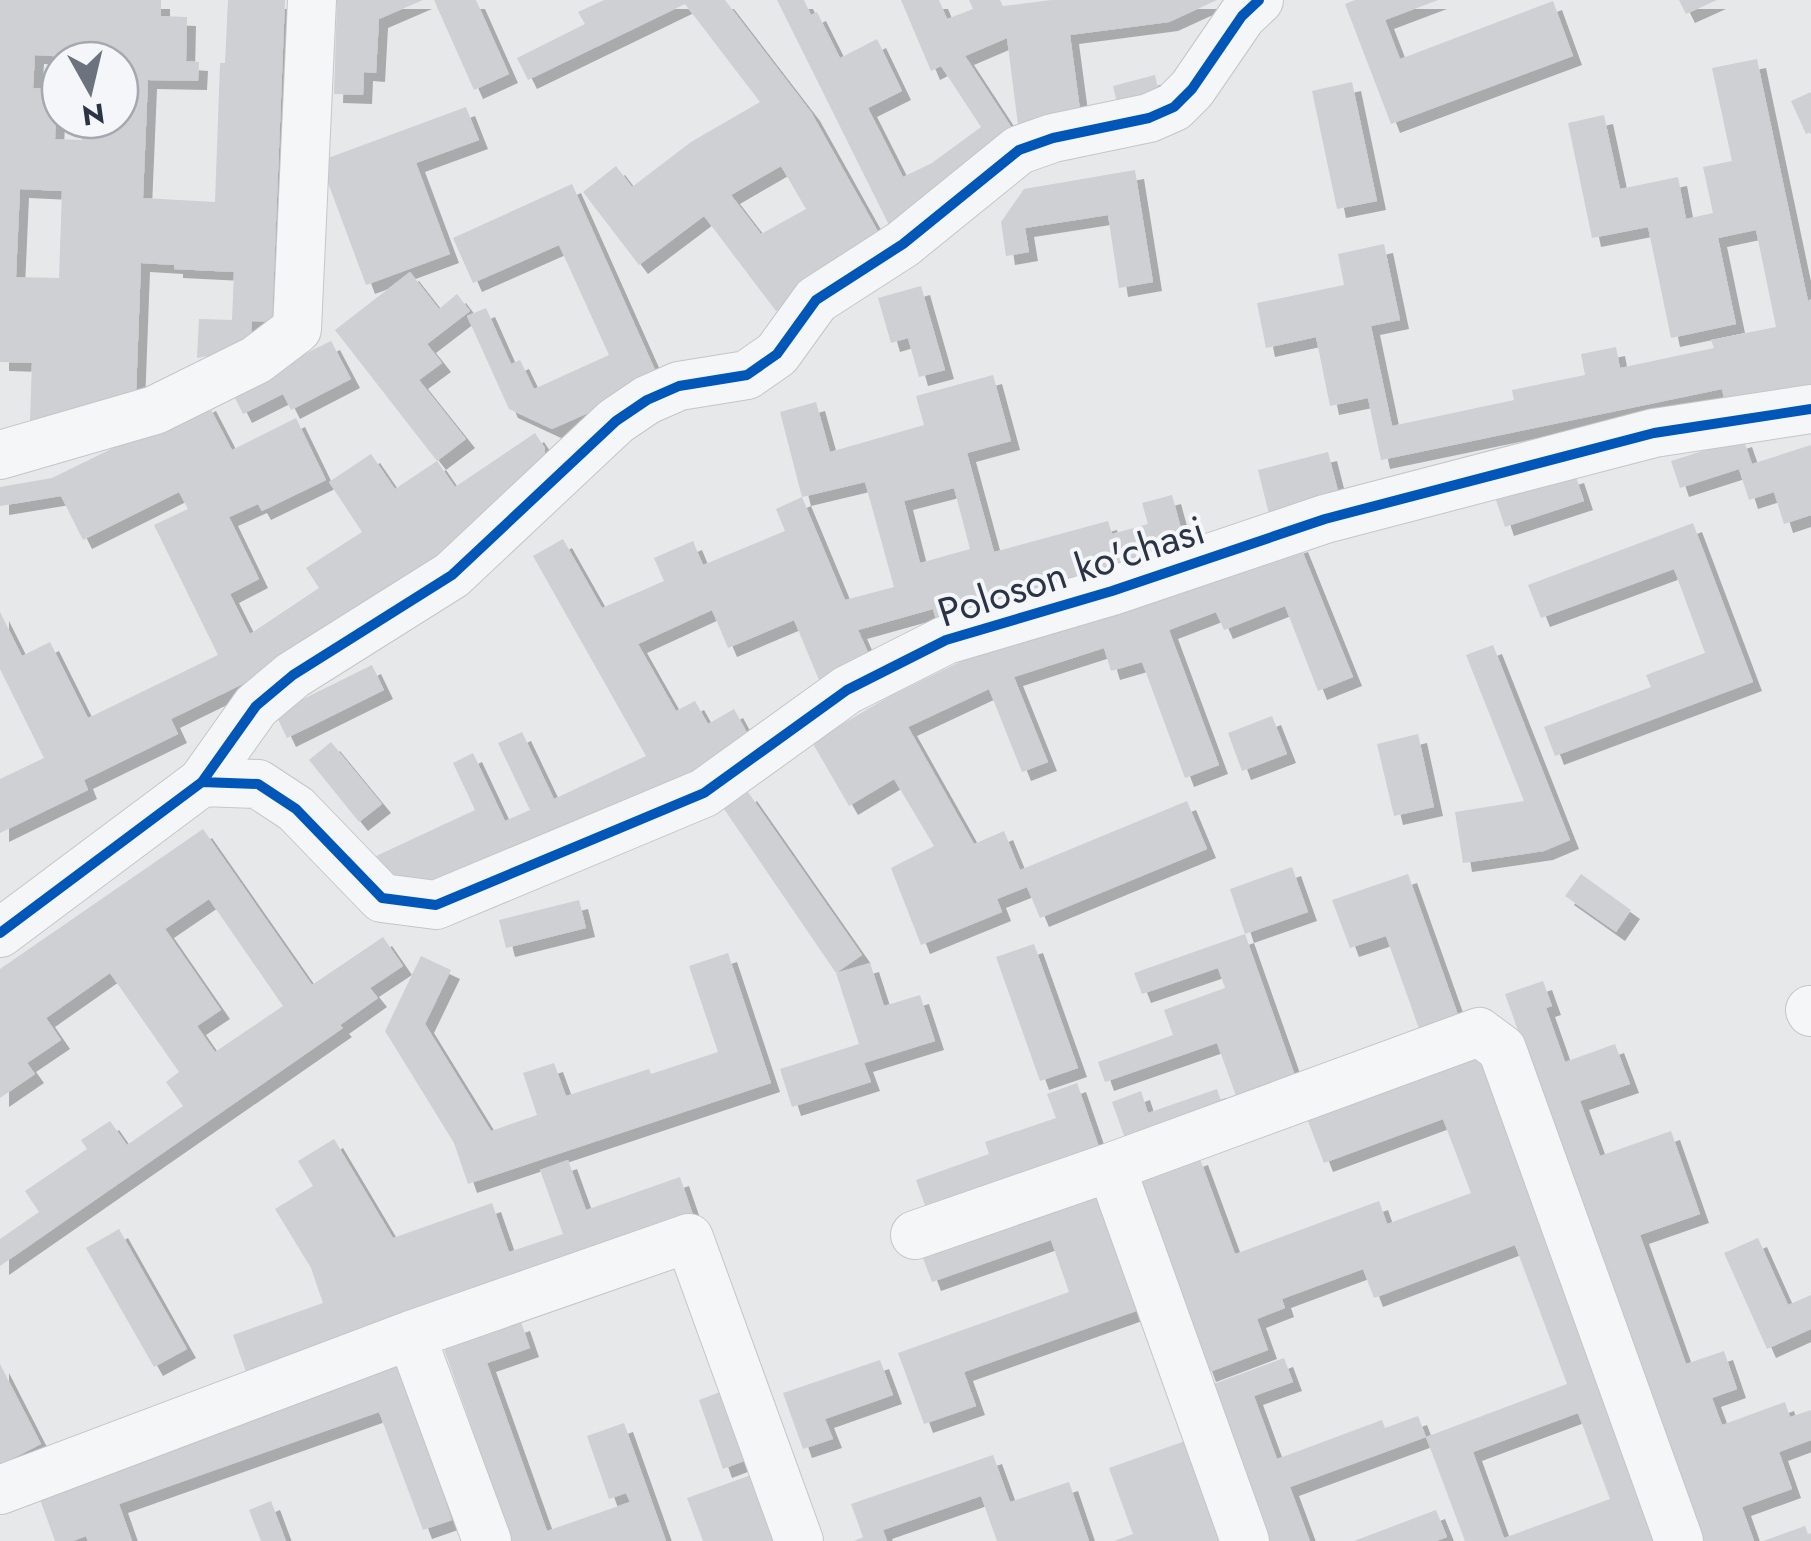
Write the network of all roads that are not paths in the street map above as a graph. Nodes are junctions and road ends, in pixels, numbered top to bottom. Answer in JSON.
{"nodes":[{"id":1,"x":312,"y":0,"type":"edge"},
{"id":2,"x":1259,"y":0,"type":"edge"},
{"id":3,"x":1811,"y":409,"type":"edge"},
{"id":4,"x":0,"y":456,"type":"edge"},
{"id":5,"x":202,"y":782,"type":"junction"},
{"id":6,"x":0,"y":933,"type":"edge"},
{"id":7,"x":1111,"y":1168,"type":"junction"},
{"id":8,"x":915,"y":1235,"type":"dead end"},
{"id":9,"x":412,"y":1335,"type":"junction"},
{"id":10,"x":0,"y":1490,"type":"edge"},
{"id":11,"x":487,"y":1541,"type":"edge"},
{"id":12,"x":799,"y":1541,"type":"edge"},
{"id":13,"x":1244,"y":1541,"type":"edge"},
{"id":14,"x":1679,"y":1541,"type":"edge"}],
"edges":[{"from":1,"to":4,"type":"street"},
{"from":2,"to":5,"type":"street"},
{"from":3,"to":5,"type":"street","name":"Poloson ko'chasi"},
{"from":5,"to":6,"type":"street"},
{"from":7,"to":8,"type":"street"},
{"from":7,"to":13,"type":"street"},
{"from":7,"to":14,"type":"street"},
{"from":9,"to":10,"type":"street"},
{"from":9,"to":11,"type":"street"},
{"from":9,"to":12,"type":"street"}]}
